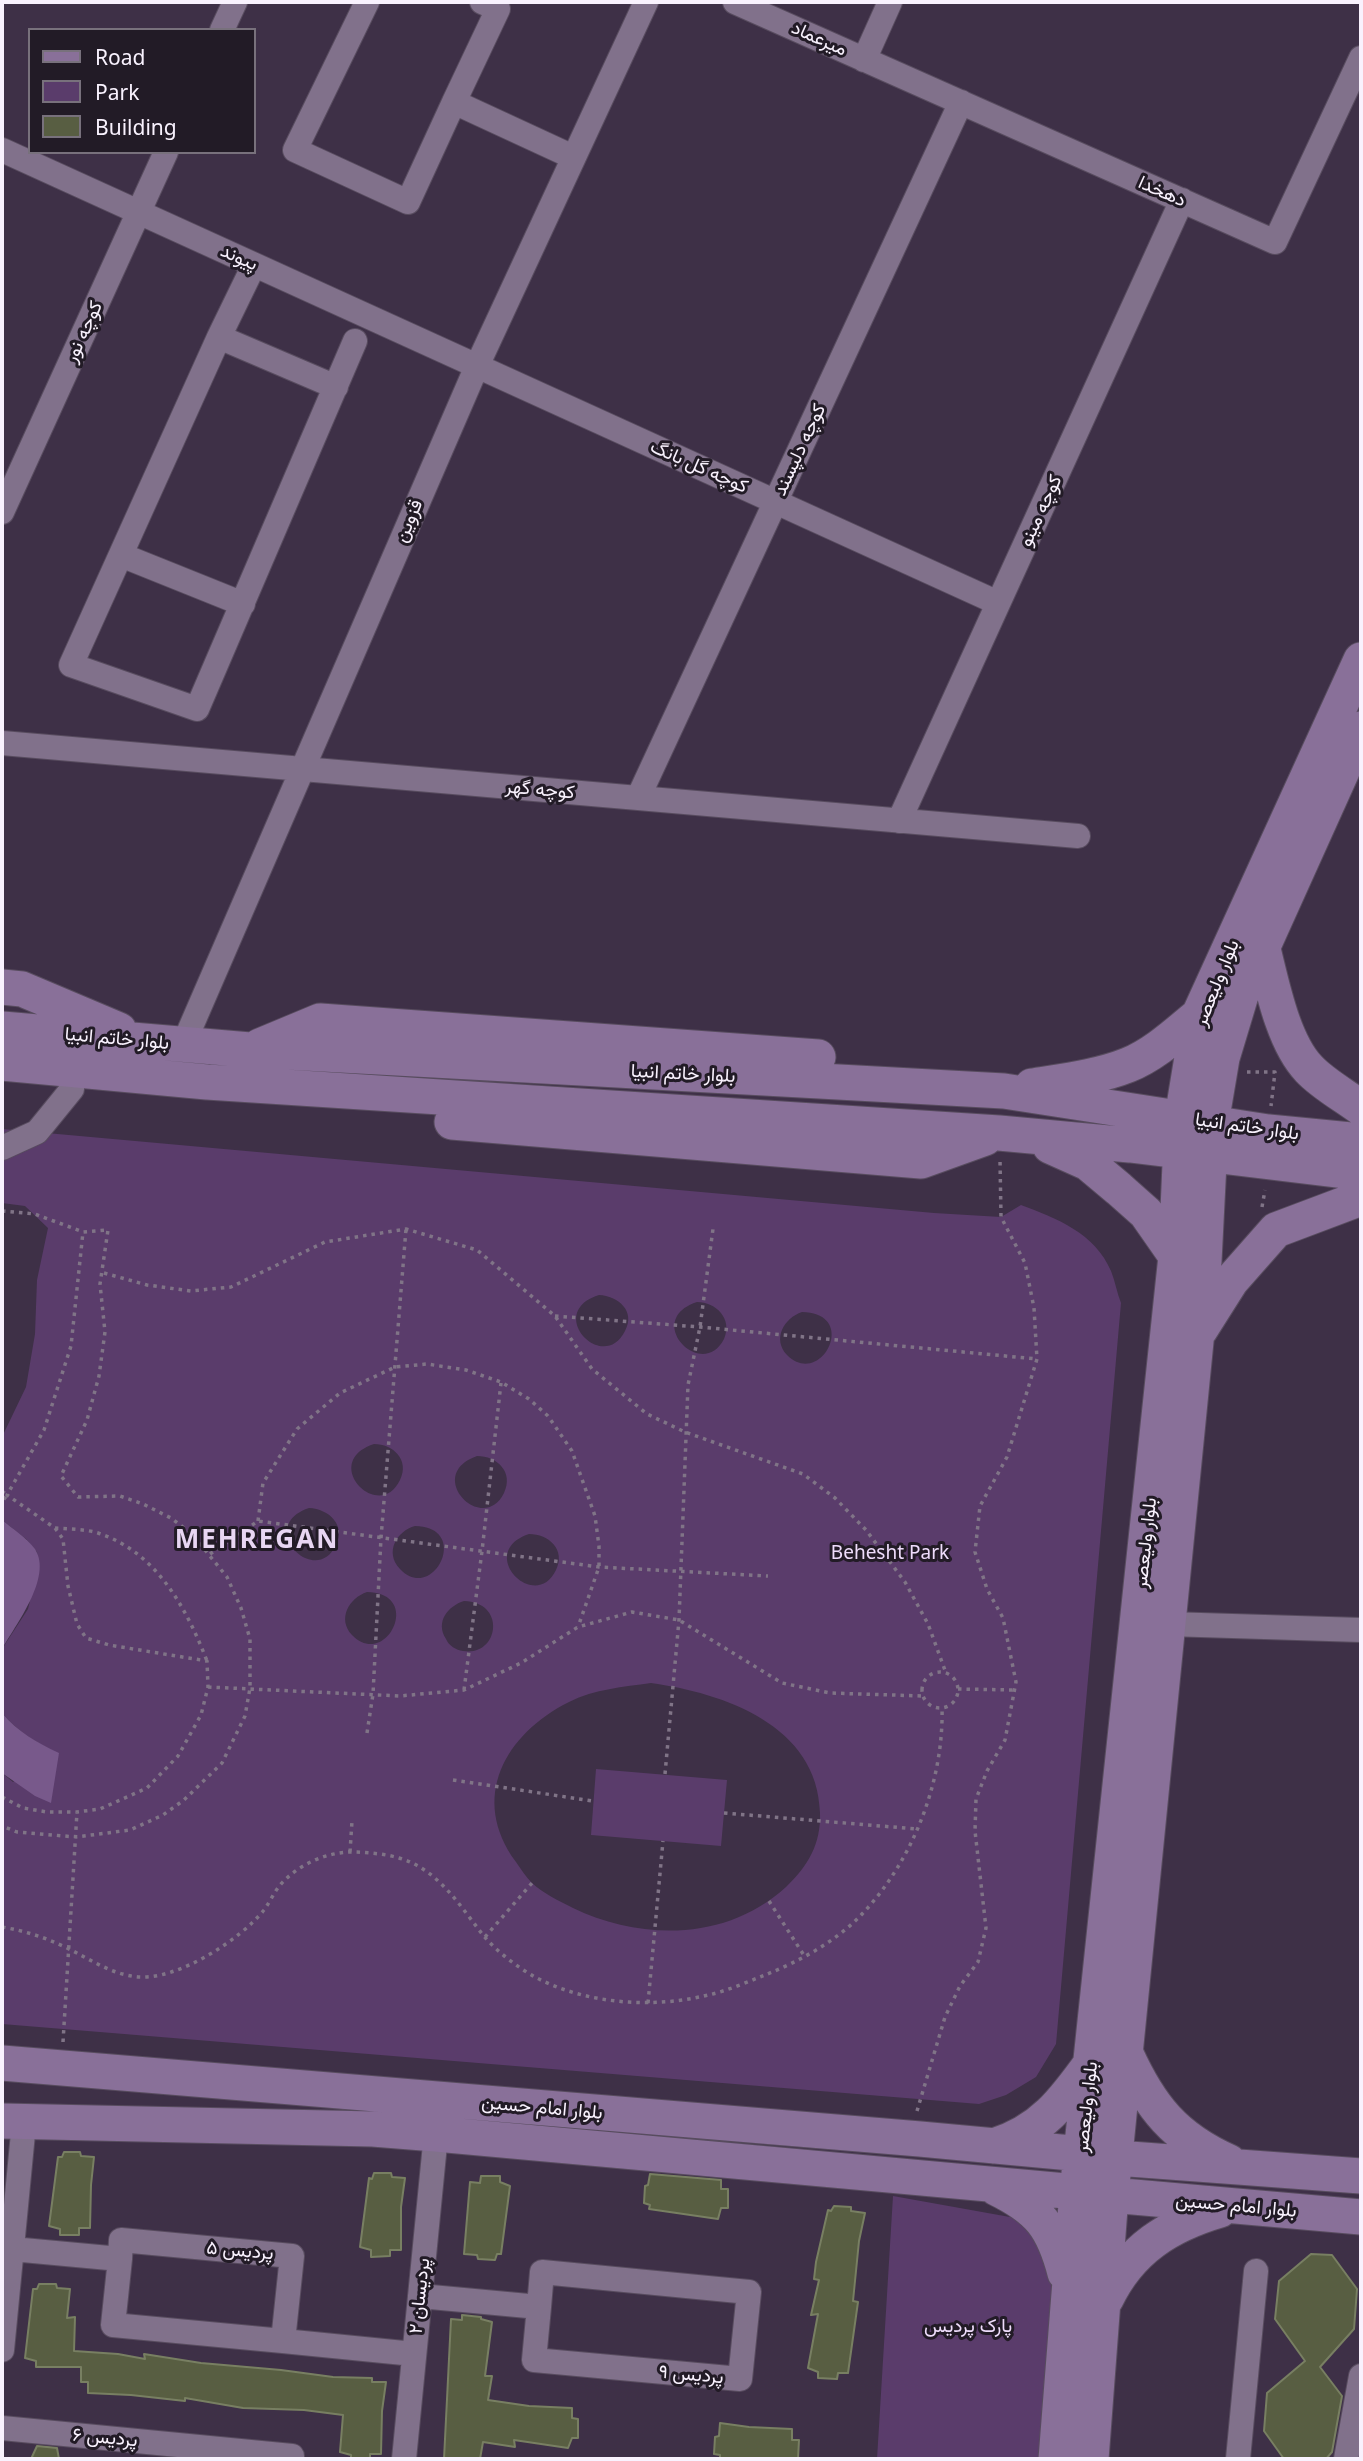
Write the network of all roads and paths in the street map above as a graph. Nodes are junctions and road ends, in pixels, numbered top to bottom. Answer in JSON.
{"nodes":[{"id":1,"x":235,"y":2,"type":"edge"},
{"id":2,"x":367,"y":2,"type":"edge"},
{"id":3,"x":482,"y":2,"type":"edge"},
{"id":4,"x":646,"y":2,"type":"edge"},
{"id":5,"x":735,"y":2,"type":"edge"},
{"id":6,"x":890,"y":2,"type":"edge"},
{"id":7,"x":223,"y":28,"type":"edge"},
{"id":8,"x":1361,"y":58,"type":"edge"},
{"id":9,"x":864,"y":60,"type":"junction"},
{"id":10,"x":454,"y":102,"type":"junction"},
{"id":11,"x":961,"y":102,"type":"junction"},
{"id":12,"x":2,"y":150,"type":"edge"},
{"id":13,"x":165,"y":154,"type":"edge"},
{"id":14,"x":573,"y":157,"type":"junction"},
{"id":15,"x":1182,"y":200,"type":"junction"},
{"id":16,"x":139,"y":212,"type":"junction"},
{"id":17,"x":254,"y":265,"type":"junction"},
{"id":18,"x":219,"y":337,"type":"junction"},
{"id":19,"x":355,"y":341,"type":"dead end"},
{"id":20,"x":477,"y":366,"type":"junction"},
{"id":21,"x":336,"y":387,"type":"junction"},
{"id":22,"x":776,"y":502,"type":"junction"},
{"id":23,"x":2,"y":512,"type":"edge"},
{"id":24,"x":121,"y":555,"type":"junction"},
{"id":25,"x":998,"y":603,"type":"junction"},
{"id":26,"x":243,"y":604,"type":"junction"},
{"id":27,"x":1361,"y":660,"type":"edge"},
{"id":28,"x":1361,"y":729,"type":"edge"},
{"id":29,"x":2,"y":743,"type":"edge"},
{"id":30,"x":302,"y":769,"type":"junction"},
{"id":31,"x":638,"y":798,"type":"junction"},
{"id":32,"x":899,"y":821,"type":"junction"},
{"id":33,"x":1078,"y":836,"type":"dead end"},
{"id":34,"x":1263,"y":949,"type":"junction"},
{"id":35,"x":2,"y":987,"type":"edge"},
{"id":36,"x":1217,"y":1002,"type":"junction"},
{"id":37,"x":2,"y":1029,"type":"edge"},
{"id":38,"x":148,"y":1042,"type":"junction"},
{"id":39,"x":183,"y":1045,"type":"junction"},
{"id":40,"x":250,"y":1050,"type":"junction"},
{"id":41,"x":2,"y":1063,"type":"edge"},
{"id":42,"x":606,"y":1069,"type":"junction"},
{"id":43,"x":2,"y":1084,"type":"edge"},
{"id":44,"x":72,"y":1089,"type":"junction"},
{"id":45,"x":1003,"y":1092,"type":"junction"},
{"id":46,"x":602,"y":1108,"type":"junction"},
{"id":47,"x":1361,"y":1108,"type":"edge"},
{"id":48,"x":1013,"y":1134,"type":"junction"},
{"id":49,"x":1195,"y":1137,"type":"junction"},
{"id":50,"x":1361,"y":1141,"type":"edge"},
{"id":51,"x":2,"y":1148,"type":"edge"},
{"id":52,"x":1361,"y":1173,"type":"edge"},
{"id":53,"x":1361,"y":1198,"type":"edge"},
{"id":54,"x":2,"y":1211,"type":"edge"},
{"id":55,"x":406,"y":1229,"type":"junction"},
{"id":56,"x":713,"y":1229,"type":"dead end"},
{"id":57,"x":83,"y":1232,"type":"junction"},
{"id":58,"x":1176,"y":1256,"type":"junction"},
{"id":59,"x":103,"y":1273,"type":"junction"},
{"id":60,"x":555,"y":1316,"type":"junction"},
{"id":61,"x":700,"y":1327,"type":"junction"},
{"id":62,"x":1197,"y":1336,"type":"junction"},
{"id":63,"x":1037,"y":1359,"type":"junction"},
{"id":64,"x":395,"y":1367,"type":"junction"},
{"id":65,"x":501,"y":1382,"type":"junction"},
{"id":66,"x":685,"y":1432,"type":"junction"},
{"id":67,"x":2,"y":1491,"type":"edge"},
{"id":68,"x":7,"y":1495,"type":"junction"},
{"id":69,"x":2,"y":1502,"type":"edge"},
{"id":70,"x":258,"y":1521,"type":"junction"},
{"id":71,"x":55,"y":1528,"type":"junction"},
{"id":72,"x":381,"y":1538,"type":"junction"},
{"id":73,"x":482,"y":1551,"type":"junction"},
{"id":74,"x":209,"y":1555,"type":"junction"},
{"id":75,"x":599,"y":1567,"type":"junction"},
{"id":76,"x":679,"y":1572,"type":"junction"},
{"id":77,"x":768,"y":1576,"type":"dead end"},
{"id":78,"x":678,"y":1620,"type":"junction"},
{"id":79,"x":1168,"y":1624,"type":"junction"},
{"id":80,"x":578,"y":1627,"type":"junction"},
{"id":81,"x":1361,"y":1630,"type":"edge"},
{"id":82,"x":207,"y":1661,"type":"junction"},
{"id":83,"x":946,"y":1673,"type":"junction"},
{"id":84,"x":208,"y":1687,"type":"junction"},
{"id":85,"x":250,"y":1688,"type":"junction"},
{"id":86,"x":958,"y":1689,"type":"junction"},
{"id":87,"x":464,"y":1690,"type":"junction"},
{"id":88,"x":1015,"y":1690,"type":"junction"},
{"id":89,"x":373,"y":1694,"type":"junction"},
{"id":90,"x":923,"y":1696,"type":"junction"},
{"id":91,"x":942,"y":1707,"type":"junction"},
{"id":92,"x":367,"y":1733,"type":"dead end"},
{"id":93,"x":665,"y":1774,"type":"dead end"},
{"id":94,"x":453,"y":1780,"type":"dead end"},
{"id":95,"x":2,"y":1797,"type":"edge"},
{"id":96,"x":593,"y":1801,"type":"dead end"},
{"id":97,"x":76,"y":1812,"type":"junction"},
{"id":98,"x":724,"y":1812,"type":"dead end"},
{"id":99,"x":352,"y":1821,"type":"dead end"},
{"id":100,"x":2,"y":1826,"type":"edge"},
{"id":101,"x":917,"y":1829,"type":"junction"},
{"id":102,"x":76,"y":1837,"type":"junction"},
{"id":103,"x":663,"y":1841,"type":"dead end"},
{"id":104,"x":350,"y":1852,"type":"junction"},
{"id":105,"x":532,"y":1883,"type":"dead end"},
{"id":106,"x":769,"y":1901,"type":"dead end"},
{"id":107,"x":2,"y":1927,"type":"edge"},
{"id":108,"x":485,"y":1937,"type":"junction"},
{"id":109,"x":68,"y":1948,"type":"junction"},
{"id":110,"x":805,"y":1956,"type":"junction"},
{"id":111,"x":648,"y":2003,"type":"junction"},
{"id":112,"x":1126,"y":2054,"type":"junction"},
{"id":113,"x":1092,"y":2062,"type":"junction"},
{"id":114,"x":2,"y":2063,"type":"edge"},
{"id":115,"x":62,"y":2068,"type":"junction"},
{"id":116,"x":370,"y":2093,"type":"junction"},
{"id":117,"x":13,"y":2122,"type":"edge"},
{"id":118,"x":373,"y":2130,"type":"junction"},
{"id":119,"x":436,"y":2134,"type":"junction"},
{"id":120,"x":909,"y":2138,"type":"junction"},
{"id":121,"x":995,"y":2146,"type":"junction"},
{"id":122,"x":1099,"y":2156,"type":"junction"},
{"id":123,"x":1242,"y":2167,"type":"junction"},
{"id":124,"x":1361,"y":2176,"type":"edge"},
{"id":125,"x":986,"y":2184,"type":"junction"},
{"id":126,"x":1094,"y":2194,"type":"junction"},
{"id":127,"x":1233,"y":2206,"type":"junction"},
{"id":128,"x":1361,"y":2217,"type":"edge"},
{"id":129,"x":12,"y":2249,"type":"junction"},
{"id":130,"x":120,"y":2259,"type":"junction"},
{"id":131,"x":1256,"y":2271,"type":"dead end"},
{"id":132,"x":420,"y":2296,"type":"junction"},
{"id":133,"x":1069,"y":2296,"type":"junction"},
{"id":134,"x":1103,"y":2305,"type":"junction"},
{"id":135,"x":539,"y":2307,"type":"junction"},
{"id":136,"x":283,"y":2341,"type":"junction"},
{"id":137,"x":2,"y":2342,"type":"edge"},
{"id":138,"x":414,"y":2354,"type":"junction"},
{"id":139,"x":1361,"y":2376,"type":"edge"},
{"id":140,"x":2,"y":2428,"type":"edge"},
{"id":141,"x":292,"y":2456,"type":"dead end"},
{"id":142,"x":404,"y":2459,"type":"edge"},
{"id":143,"x":1056,"y":2459,"type":"edge"},
{"id":144,"x":1091,"y":2459,"type":"edge"},
{"id":145,"x":1238,"y":2459,"type":"edge"},
{"id":146,"x":1346,"y":2459,"type":"edge"}],
"edges":[{"from":1,"to":7,"type":"street"},
{"from":2,"to":10,"type":"street"},
{"from":3,"to":10,"type":"street"},
{"from":4,"to":14,"type":"street","name":"قزوین"},
{"from":5,"to":9,"type":"street","name":"میرعماد"},
{"from":6,"to":9,"type":"street"},
{"from":8,"to":15,"type":"street","name":"دهخدا"},
{"from":9,"to":11,"type":"street","name":"دهخدا"},
{"from":10,"to":14,"type":"street"},
{"from":11,"to":15,"type":"street","name":"دهخدا"},
{"from":11,"to":22,"type":"street","name":"کوچه دلپسند"},
{"from":12,"to":16,"type":"street","name":"پیوند"},
{"from":13,"to":16,"type":"street","name":"کوچه نور"},
{"from":14,"to":20,"type":"street","name":"قزوین"},
{"from":15,"to":25,"type":"street","name":"کوچه مینو"},
{"from":16,"to":17,"type":"street","name":"پیوند"},
{"from":16,"to":23,"type":"street","name":"کوچه نور"},
{"from":17,"to":18,"type":"street"},
{"from":17,"to":20,"type":"street","name":"پیوند"},
{"from":18,"to":21,"type":"street"},
{"from":18,"to":24,"type":"street"},
{"from":19,"to":21,"type":"street"},
{"from":20,"to":22,"type":"street","name":"کوچه گل بانگ"},
{"from":20,"to":30,"type":"street","name":"قزوین"},
{"from":21,"to":26,"type":"street"},
{"from":22,"to":25,"type":"street","name":"کوچه گل بانگ"},
{"from":22,"to":31,"type":"street","name":"کوچه دلپسند"},
{"from":24,"to":26,"type":"street"},
{"from":24,"to":26,"type":"street"},
{"from":25,"to":32,"type":"street","name":"کوچه مینو"},
{"from":27,"to":36,"type":"main road","name":"بلوار ولیعصر"},
{"from":28,"to":34,"type":"main road","name":"بلوار ولیعصر"},
{"from":29,"to":30,"type":"street","name":"کوچه گهر"},
{"from":30,"to":31,"type":"street","name":"کوچه گهر"},
{"from":30,"to":39,"type":"street","name":"قزوین"},
{"from":31,"to":32,"type":"street","name":"کوچه گهر"},
{"from":32,"to":33,"type":"street","name":"کوچه گهر"},
{"from":34,"to":36,"type":"main road","name":"بلوار ولیعصر"},
{"from":34,"to":47,"type":"main road"},
{"from":35,"to":38,"type":"main road"},
{"from":36,"to":45,"type":"main road"},
{"from":36,"to":49,"type":"main road","name":"بلوار ولیعصر"},
{"from":37,"to":38,"type":"main road","name":"بلوار خاتم انبیا"},
{"from":38,"to":39,"type":"main road","name":"بلوار خاتم انبیا"},
{"from":39,"to":40,"type":"main road","name":"بلوار خاتم انبیا"},
{"from":40,"to":42,"type":"main road","name":"بلوار خاتم انبیا"},
{"from":40,"to":45,"type":"main road"},
{"from":41,"to":46,"type":"main road","name":"بلوار خاتم انبیا"},
{"from":42,"to":45,"type":"main road","name":"بلوار خاتم انبیا"},
{"from":42,"to":46,"type":"main road"},
{"from":43,"to":44,"type":"main road"},
{"from":44,"to":48,"type":"main road"},
{"from":44,"to":51,"type":"street"},
{"from":45,"to":48,"type":"main road"},
{"from":45,"to":49,"type":"main road","name":"بلوار خاتم انبیا"},
{"from":46,"to":48,"type":"main road","name":"بلوار خاتم انبیا"},
{"from":48,"to":49,"type":"main road","name":"بلوار خاتم انبیا"},
{"from":48,"to":58,"type":"main road"},
{"from":48,"to":63,"type":"path"},
{"from":49,"to":50,"type":"main road","name":"بلوار خاتم انبیا"},
{"from":49,"to":52,"type":"main road","name":"بلوار خاتم انبیا"},
{"from":49,"to":58,"type":"main road","name":"بلوار ولیعصر"},
{"from":49,"to":62,"type":"main road","name":"بلوار ولیعصر"},
{"from":53,"to":62,"type":"main road"},
{"from":54,"to":57,"type":"path"},
{"from":55,"to":59,"type":"path"},
{"from":55,"to":60,"type":"path"},
{"from":55,"to":64,"type":"path"},
{"from":56,"to":61,"type":"path"},
{"from":57,"to":59,"type":"path"},
{"from":57,"to":68,"type":"path"},
{"from":58,"to":113,"type":"main road","name":"بلوار ولیعصر"},
{"from":59,"to":74,"type":"path"},
{"from":60,"to":61,"type":"path"},
{"from":60,"to":66,"type":"path"},
{"from":61,"to":63,"type":"path"},
{"from":61,"to":66,"type":"path"},
{"from":62,"to":79,"type":"main road","name":"بلوار ولیعصر"},
{"from":63,"to":88,"type":"path"},
{"from":64,"to":65,"type":"path"},
{"from":64,"to":70,"type":"path"},
{"from":64,"to":72,"type":"path"},
{"from":65,"to":73,"type":"path"},
{"from":65,"to":75,"type":"path"},
{"from":66,"to":76,"type":"path"},
{"from":66,"to":83,"type":"path"},
{"from":67,"to":68,"type":"path"},
{"from":68,"to":69,"type":"path"},
{"from":68,"to":71,"type":"path"},
{"from":70,"to":72,"type":"path"},
{"from":70,"to":74,"type":"path"},
{"from":71,"to":82,"type":"path"},
{"from":71,"to":82,"type":"path"},
{"from":72,"to":73,"type":"path"},
{"from":72,"to":89,"type":"path"},
{"from":73,"to":75,"type":"path"},
{"from":73,"to":87,"type":"path"},
{"from":74,"to":85,"type":"path"},
{"from":75,"to":76,"type":"path"},
{"from":75,"to":80,"type":"path"},
{"from":76,"to":77,"type":"path"},
{"from":76,"to":78,"type":"path"},
{"from":78,"to":80,"type":"path"},
{"from":78,"to":90,"type":"path"},
{"from":78,"to":93,"type":"path"},
{"from":79,"to":81,"type":"street"},
{"from":79,"to":112,"type":"main road","name":"بلوار ولیعصر"},
{"from":80,"to":87,"type":"path"},
{"from":82,"to":84,"type":"path"},
{"from":83,"to":86,"type":"path"},
{"from":83,"to":90,"type":"path"},
{"from":84,"to":85,"type":"path"},
{"from":84,"to":97,"type":"path"},
{"from":85,"to":89,"type":"path"},
{"from":85,"to":102,"type":"path"},
{"from":86,"to":88,"type":"path"},
{"from":86,"to":91,"type":"path"},
{"from":87,"to":89,"type":"path"},
{"from":88,"to":120,"type":"path"},
{"from":89,"to":92,"type":"path"},
{"from":90,"to":91,"type":"path"},
{"from":91,"to":101,"type":"path"},
{"from":94,"to":96,"type":"path"},
{"from":95,"to":97,"type":"path"},
{"from":97,"to":102,"type":"path"},
{"from":98,"to":101,"type":"path"},
{"from":99,"to":104,"type":"path"},
{"from":100,"to":102,"type":"path"},
{"from":101,"to":110,"type":"path"},
{"from":102,"to":109,"type":"path"},
{"from":103,"to":111,"type":"path"},
{"from":104,"to":108,"type":"path"},
{"from":104,"to":109,"type":"path"},
{"from":105,"to":108,"type":"path"},
{"from":106,"to":110,"type":"path"},
{"from":107,"to":109,"type":"path"},
{"from":108,"to":111,"type":"path"},
{"from":109,"to":115,"type":"path"},
{"from":110,"to":111,"type":"path"},
{"from":112,"to":122,"type":"main road","name":"بلوار ولیعصر"},
{"from":112,"to":123,"type":"main road"},
{"from":113,"to":121,"type":"main road"},
{"from":113,"to":122,"type":"main road","name":"بلوار ولیعصر"},
{"from":114,"to":115,"type":"main road","name":"بلوار امام حسین"},
{"from":115,"to":116,"type":"main road","name":"بلوار امام حسین"},
{"from":116,"to":118,"type":"main road"},
{"from":116,"to":120,"type":"main road","name":"بلوار امام حسین"},
{"from":117,"to":118,"type":"main road","name":"بلوار امام حسین"},
{"from":117,"to":129,"type":"street"},
{"from":118,"to":119,"type":"main road","name":"بلوار امام حسین"},
{"from":119,"to":125,"type":"main road","name":"بلوار امام حسین"},
{"from":119,"to":132,"type":"street","name":"پردیسان ۲"},
{"from":120,"to":121,"type":"main road","name":"بلوار امام حسین"},
{"from":121,"to":122,"type":"main road","name":"بلوار امام حسین"},
{"from":122,"to":123,"type":"main road","name":"بلوار امام حسین"},
{"from":122,"to":126,"type":"main road","name":"بلوار ولیعصر"},
{"from":123,"to":124,"type":"main road","name":"بلوار امام حسین"},
{"from":125,"to":126,"type":"main road","name":"بلوار امام حسین"},
{"from":125,"to":133,"type":"main road"},
{"from":126,"to":127,"type":"main road","name":"بلوار امام حسین"},
{"from":126,"to":133,"type":"main road","name":"بلوار ولیعصر"},
{"from":126,"to":134,"type":"main road","name":"بلوار ولیعصر"},
{"from":127,"to":128,"type":"main road","name":"بلوار امام حسین"},
{"from":127,"to":134,"type":"main road"},
{"from":129,"to":130,"type":"street"},
{"from":129,"to":137,"type":"street"},
{"from":130,"to":136,"type":"street"},
{"from":130,"to":136,"type":"street","name":"پردیس ۵"},
{"from":131,"to":145,"type":"street"},
{"from":132,"to":135,"type":"street"},
{"from":132,"to":138,"type":"street","name":"پردیسان ۲"},
{"from":133,"to":143,"type":"main road","name":"بلوار ولیعصر"},
{"from":134,"to":144,"type":"main road","name":"بلوار ولیعصر"},
{"from":135,"to":135,"type":"street","name":"پردیس ۹"},
{"from":136,"to":138,"type":"street"},
{"from":138,"to":142,"type":"street","name":"پردیسان ۲"},
{"from":139,"to":146,"type":"street"},
{"from":140,"to":141,"type":"street","name":"پردیس ۶"}]}
